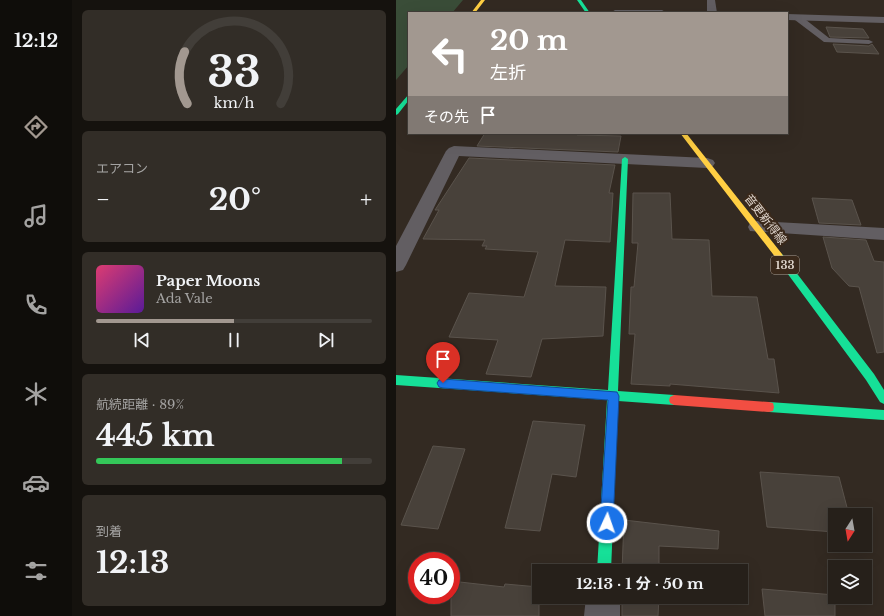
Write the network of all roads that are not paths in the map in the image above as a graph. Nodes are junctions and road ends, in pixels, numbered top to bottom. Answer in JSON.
{"nodes":[{"id":1,"x":483,"y":0,"type":"edge"},
{"id":2,"x":578,"y":0,"type":"edge"},
{"id":3,"x":711,"y":0,"type":"edge"},
{"id":4,"x":474,"y":12,"type":"edge"},
{"id":5,"x":587,"y":12,"type":"edge"},
{"id":6,"x":620,"y":12,"type":"edge"},
{"id":7,"x":656,"y":12,"type":"edge"},
{"id":8,"x":712,"y":12,"type":"edge"},
{"id":9,"x":788,"y":18,"type":"edge"},
{"id":10,"x":798,"y":18,"type":"junction"},
{"id":11,"x":884,"y":20,"type":"edge"},
{"id":12,"x":869,"y":42,"type":"dead end"},
{"id":13,"x":408,"y":97,"type":"edge"},
{"id":14,"x":396,"y":113,"type":"edge"},
{"id":15,"x":684,"y":134,"type":"edge"},
{"id":16,"x":625,"y":159,"type":"junction"},
{"id":17,"x":707,"y":163,"type":"junction"},
{"id":18,"x":757,"y":227,"type":"junction"},
{"id":19,"x":884,"y":234,"type":"edge"},
{"id":20,"x":396,"y":265,"type":"edge"},
{"id":21,"x":877,"y":377,"type":"edge"},
{"id":22,"x":396,"y":380,"type":"edge"},
{"id":23,"x":613,"y":396,"type":"junction"},
{"id":24,"x":884,"y":399,"type":"edge"},
{"id":25,"x":884,"y":415,"type":"edge"},
{"id":26,"x":604,"y":564,"type":"edge"},
{"id":27,"x":603,"y":604,"type":"edge"},
{"id":28,"x":602,"y":616,"type":"edge"}],
"edges":[{"from":1,"to":4,"type":"main road"},
{"from":2,"to":5,"type":"main road"},
{"from":3,"to":8,"type":"street"},
{"from":6,"to":7,"type":"street"},
{"from":9,"to":10,"type":"street"},
{"from":10,"to":11,"type":"street"},
{"from":10,"to":12,"type":"lane"},
{"from":13,"to":14,"type":"main road"},
{"from":15,"to":17,"type":"main road","name":"音更新得線","number":"133"},
{"from":16,"to":17,"type":"street"},
{"from":16,"to":20,"type":"street"},
{"from":16,"to":23,"type":"main road"},
{"from":17,"to":18,"type":"main road","name":"音更新得線","number":"133"},
{"from":18,"to":19,"type":"street"},
{"from":18,"to":21,"type":"main road","name":"音更新得線","number":"133"},
{"from":21,"to":24,"type":"main road","name":"音更新得線","number":"133"},
{"from":22,"to":23,"type":"main road"},
{"from":23,"to":25,"type":"main road"},
{"from":23,"to":26,"type":"main road"},
{"from":27,"to":28,"type":"street"}]}
